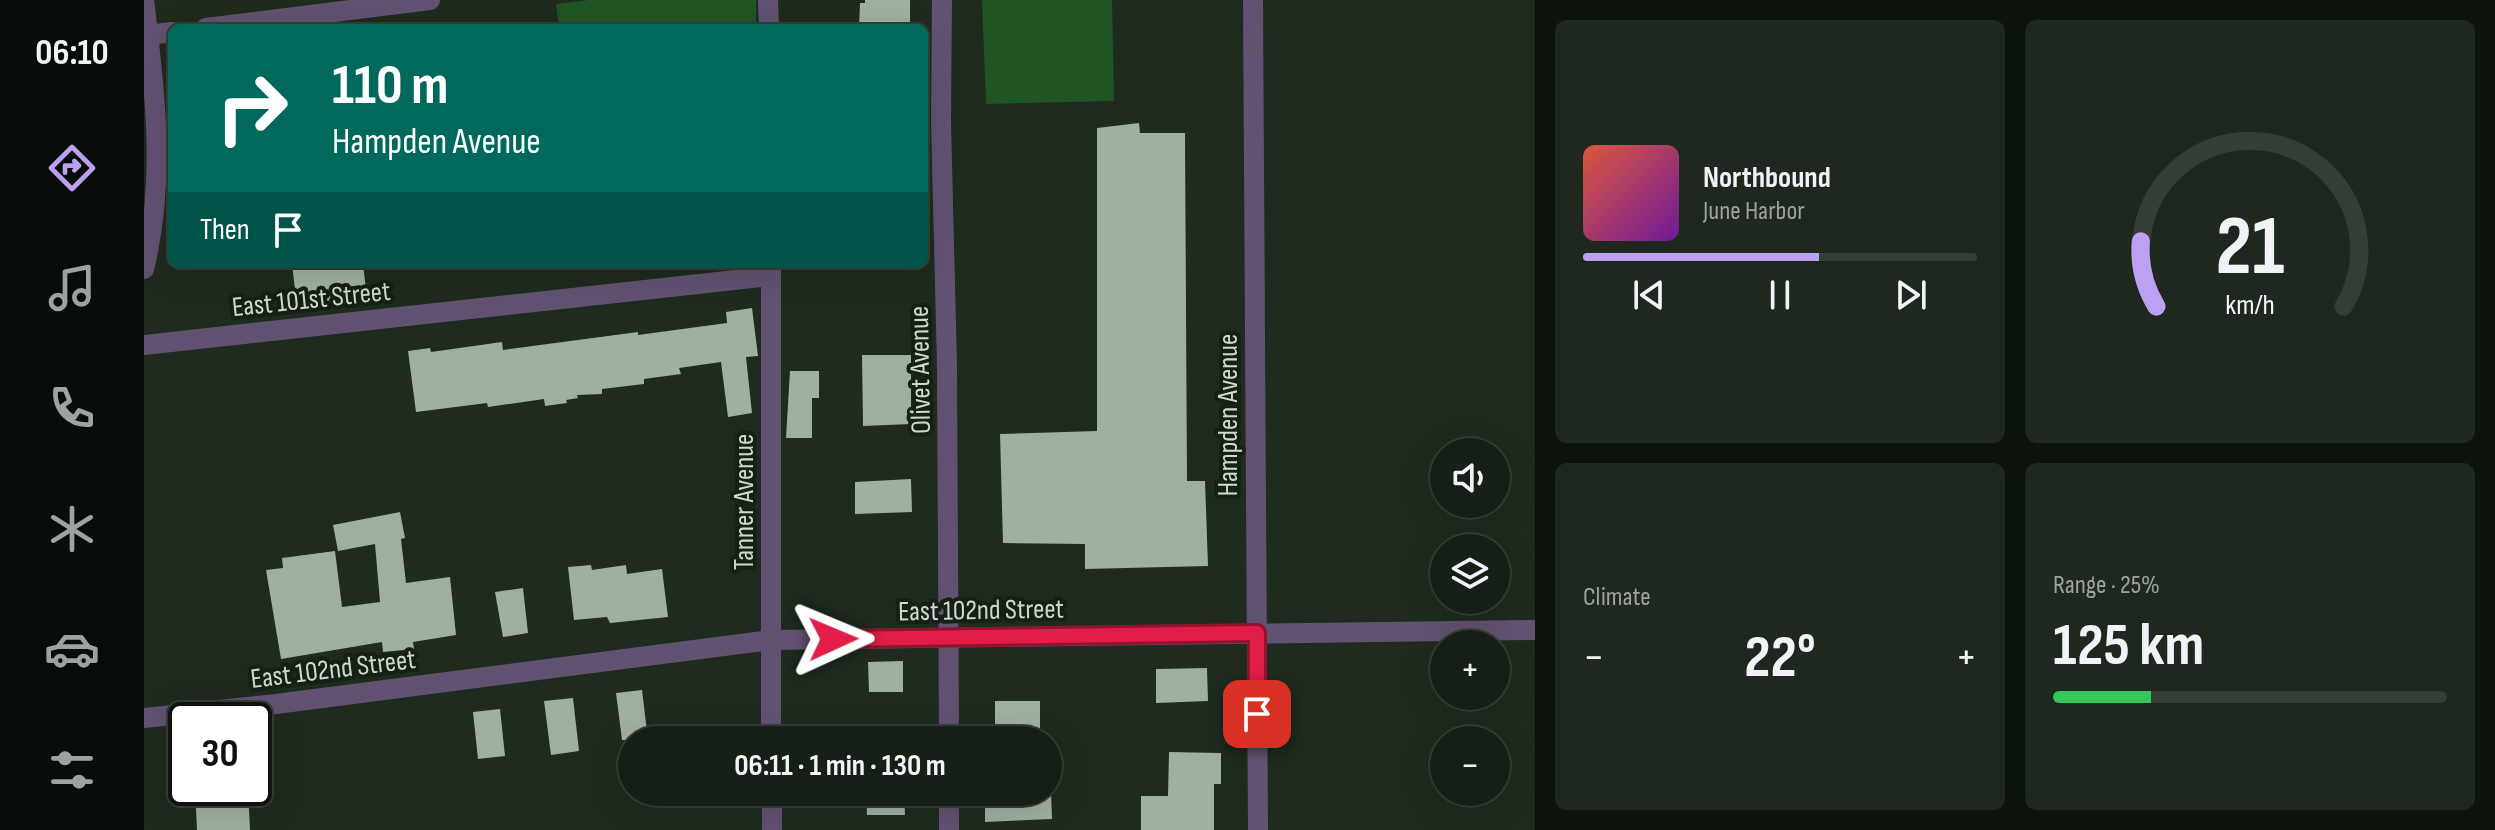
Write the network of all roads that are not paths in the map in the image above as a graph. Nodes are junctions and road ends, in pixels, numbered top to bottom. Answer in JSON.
{"nodes":[{"id":1,"x":144,"y":0,"type":"edge"},
{"id":2,"x":430,"y":0,"type":"edge"},
{"id":3,"x":768,"y":0,"type":"edge"},
{"id":4,"x":942,"y":0,"type":"edge"},
{"id":5,"x":1253,"y":0,"type":"edge"},
{"id":6,"x":238,"y":24,"type":"edge"},
{"id":7,"x":769,"y":24,"type":"edge"},
{"id":8,"x":168,"y":32,"type":"edge"},
{"id":9,"x":148,"y":35,"type":"junction"},
{"id":10,"x":144,"y":269,"type":"edge"},
{"id":11,"x":771,"y":270,"type":"edge"},
{"id":12,"x":144,"y":345,"type":"edge"},
{"id":13,"x":1535,"y":630,"type":"edge"},
{"id":14,"x":1257,"y":633,"type":"junction"},
{"id":15,"x":949,"y":637,"type":"junction"},
{"id":16,"x":771,"y":640,"type":"junction"},
{"id":17,"x":144,"y":718,"type":"edge"},
{"id":18,"x":771,"y":726,"type":"edge"},
{"id":19,"x":949,"y":726,"type":"edge"},
{"id":20,"x":772,"y":806,"type":"edge"},
{"id":21,"x":949,"y":806,"type":"edge"},
{"id":22,"x":772,"y":830,"type":"edge"},
{"id":23,"x":949,"y":830,"type":"edge"},
{"id":24,"x":1258,"y":830,"type":"edge"}],
"edges":[{"from":1,"to":9,"type":"street"},
{"from":2,"to":6,"type":"street"},
{"from":3,"to":7,"type":"street"},
{"from":4,"to":15,"type":"street","name":"Olivet Avenue"},
{"from":5,"to":14,"type":"street","name":"Hampden Avenue"},
{"from":8,"to":9,"type":"street"},
{"from":9,"to":10,"type":"street"},
{"from":11,"to":12,"type":"street","name":"East 101st Street"},
{"from":11,"to":16,"type":"street","name":"Tanner Avenue"},
{"from":13,"to":14,"type":"street","name":"East 102nd Street"},
{"from":14,"to":15,"type":"street","name":"East 102nd Street"},
{"from":14,"to":24,"type":"street","name":"Hampden Avenue"},
{"from":15,"to":16,"type":"street","name":"East 102nd Street"},
{"from":15,"to":19,"type":"street","name":"Olivet Avenue"},
{"from":16,"to":17,"type":"street","name":"East 102nd Street"},
{"from":16,"to":18,"type":"street","name":"Tanner Avenue"},
{"from":20,"to":22,"type":"street"},
{"from":21,"to":23,"type":"street"}]}
